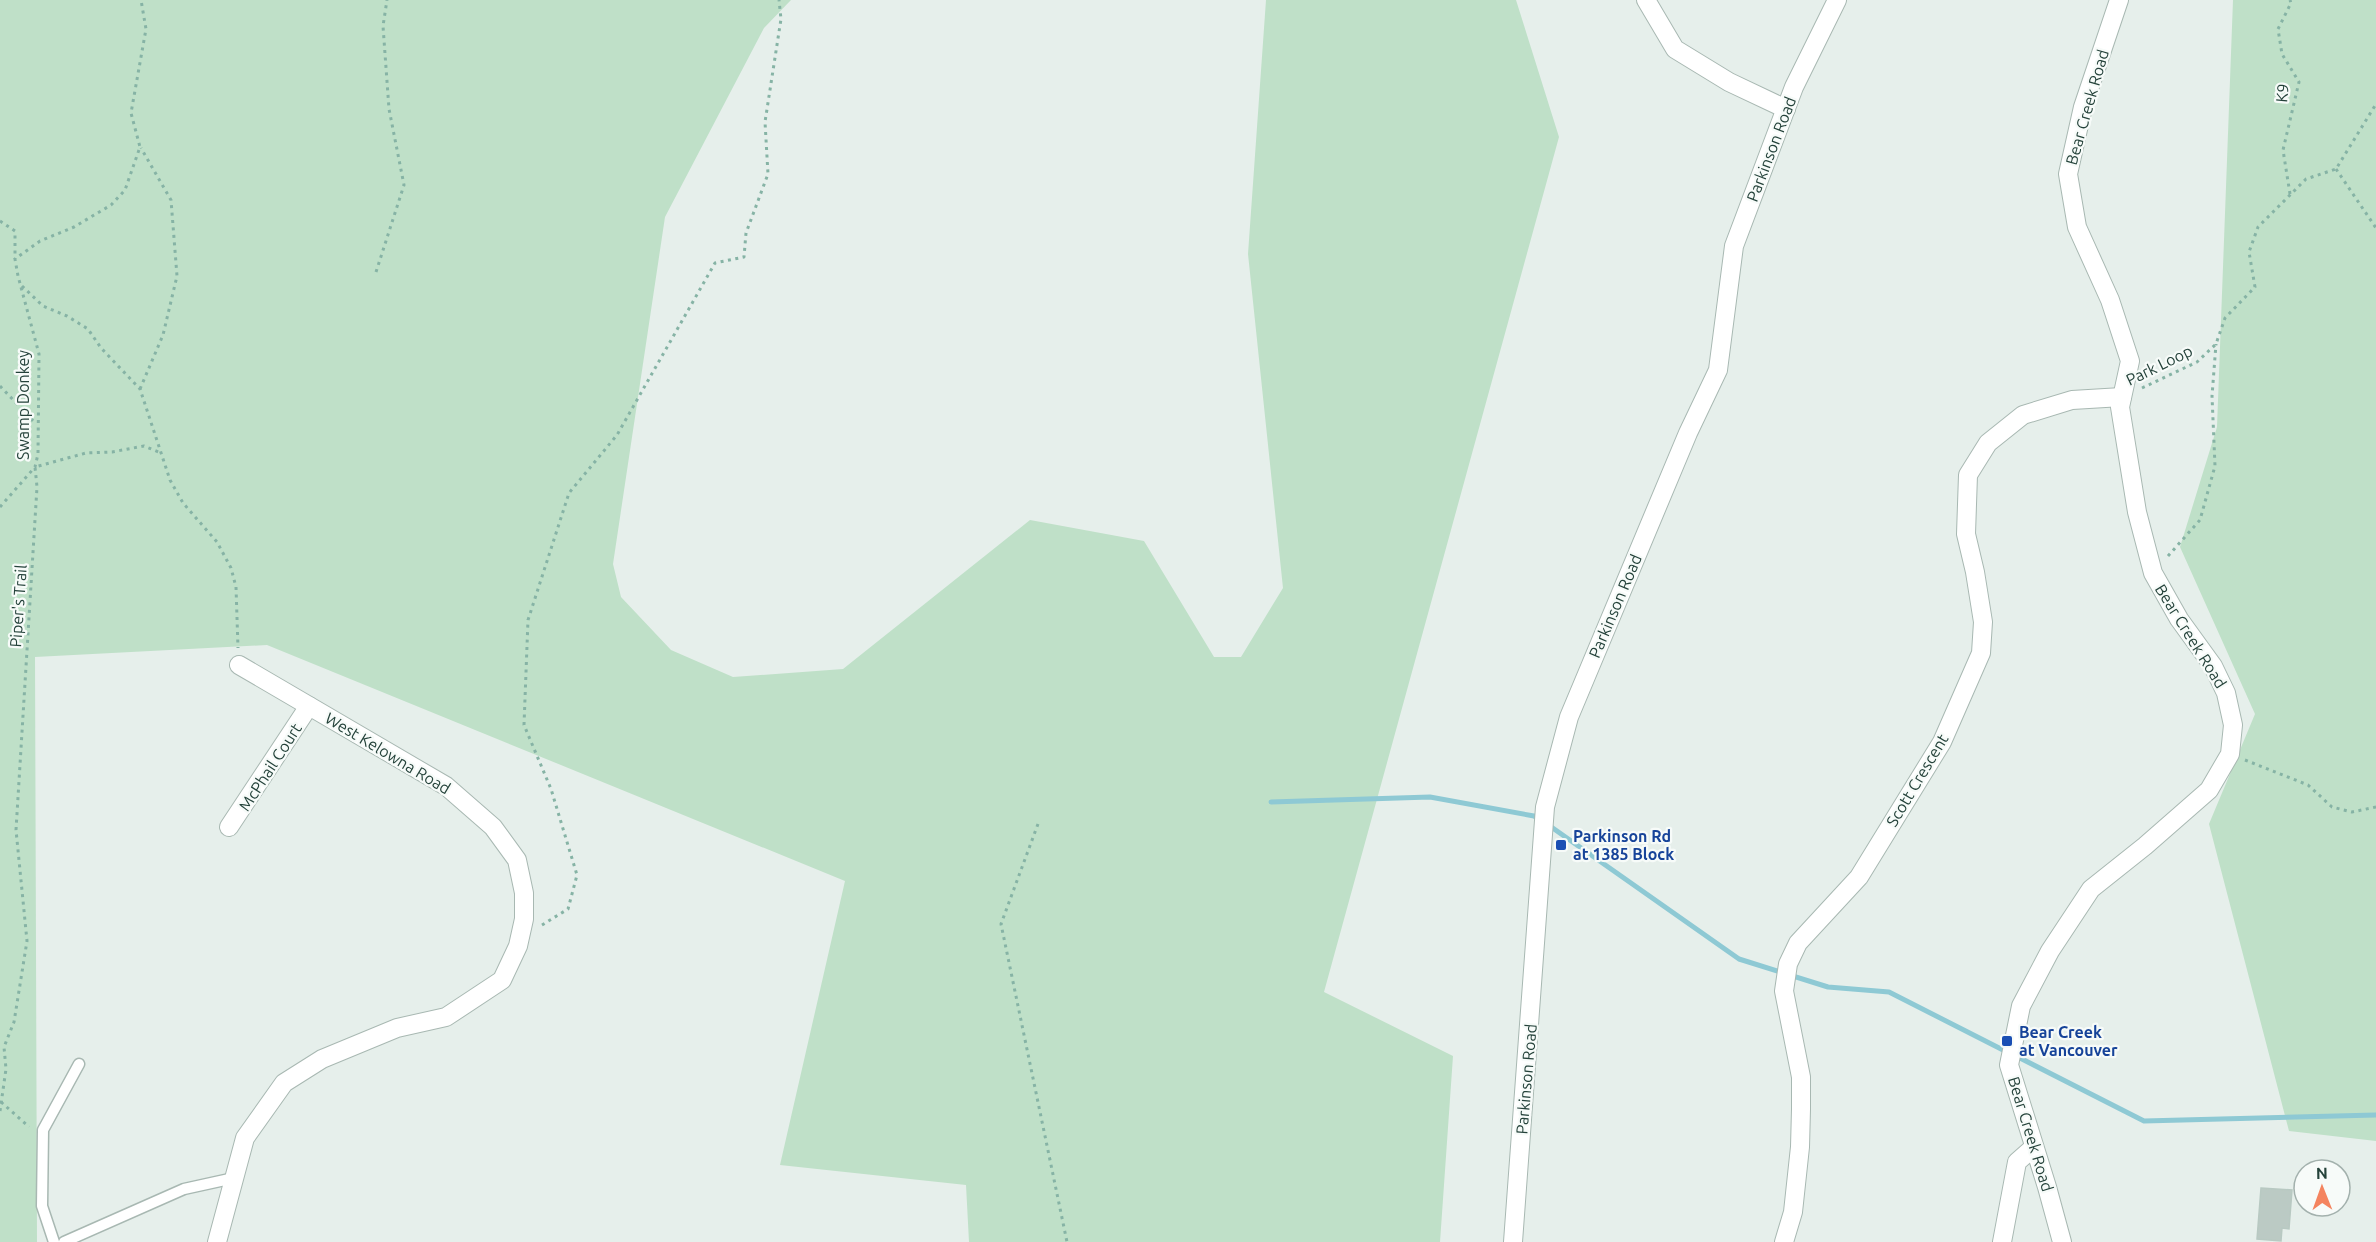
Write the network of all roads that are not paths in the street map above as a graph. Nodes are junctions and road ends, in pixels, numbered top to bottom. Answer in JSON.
{"nodes":[{"id":1,"x":1646,"y":0,"type":"edge"},
{"id":2,"x":1837,"y":0,"type":"edge"},
{"id":3,"x":2119,"y":0,"type":"edge"},
{"id":4,"x":1786,"y":109,"type":"junction"},
{"id":5,"x":2122,"y":397,"type":"junction"},
{"id":6,"x":239,"y":665,"type":"road end"},
{"id":7,"x":309,"y":706,"type":"junction"},
{"id":8,"x":229,"y":827,"type":"dead end"},
{"id":9,"x":79,"y":1064,"type":"dead end"},
{"id":10,"x":2034,"y":1147,"type":"junction"},
{"id":11,"x":234,"y":1178,"type":"junction"},
{"id":12,"x":54,"y":1242,"type":"edge"},
{"id":13,"x":64,"y":1242,"type":"edge"},
{"id":14,"x":217,"y":1242,"type":"edge"},
{"id":15,"x":1513,"y":1242,"type":"edge"},
{"id":16,"x":1784,"y":1242,"type":"edge"},
{"id":17,"x":2002,"y":1242,"type":"edge"},
{"id":18,"x":2062,"y":1242,"type":"edge"}],
"edges":[{"from":1,"to":4,"type":"street"},
{"from":2,"to":4,"type":"street","name":"Parkinson Road"},
{"from":3,"to":5,"type":"street","name":"Bear Creek Road"},
{"from":4,"to":15,"type":"street","name":"Parkinson Road"},
{"from":5,"to":10,"type":"street","name":"Bear Creek Road"},
{"from":5,"to":16,"type":"street","name":"Scott Crescent"},
{"from":6,"to":7,"type":"street","name":"West Kelowna Road"},
{"from":7,"to":8,"type":"street","name":"McPhail Court"},
{"from":7,"to":11,"type":"street","name":"West Kelowna Road"},
{"from":9,"to":12,"type":"lane"},
{"from":10,"to":17,"type":"street"},
{"from":10,"to":18,"type":"street","name":"Bear Creek Road"},
{"from":11,"to":13,"type":"lane"},
{"from":11,"to":14,"type":"street","name":"West Kelowna Road"}]}
